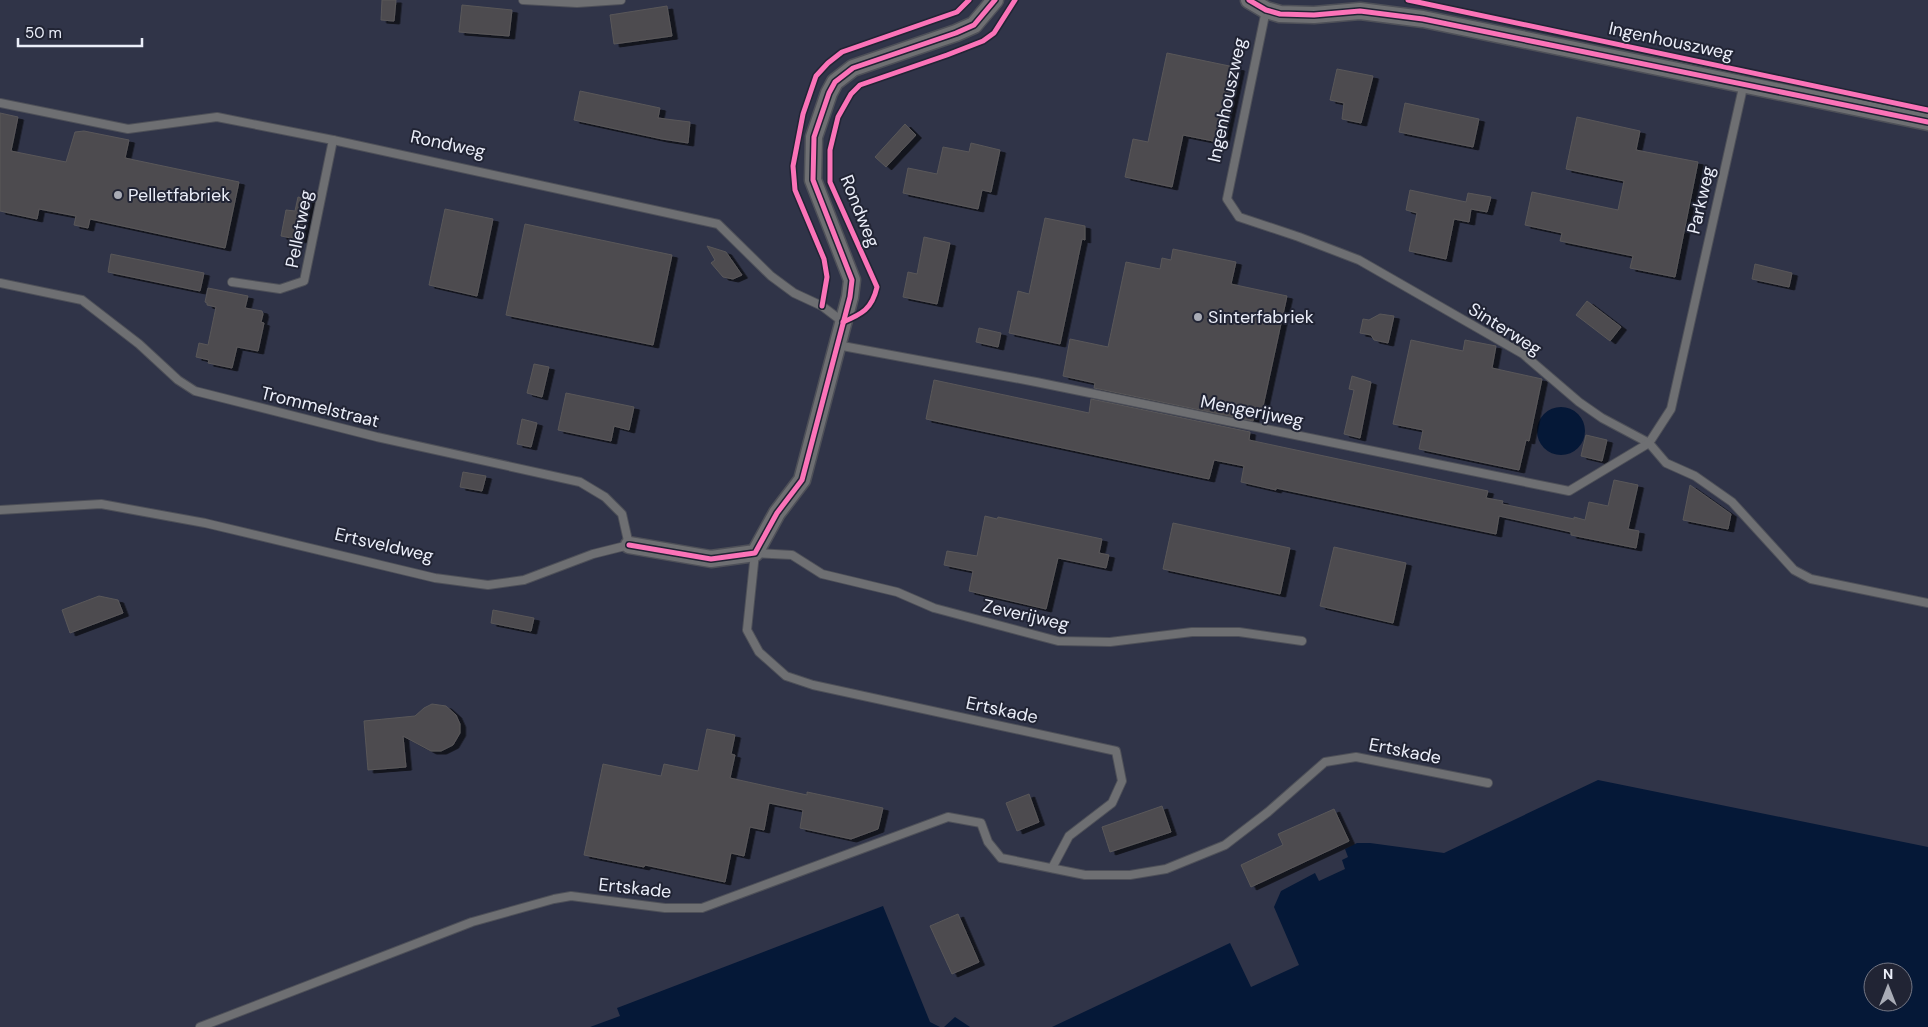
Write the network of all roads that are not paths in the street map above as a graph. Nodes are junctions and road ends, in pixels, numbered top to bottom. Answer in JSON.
{"nodes":[{"id":1,"x":523,"y":0,"type":"edge"},
{"id":2,"x":621,"y":0,"type":"edge"},
{"id":3,"x":995,"y":0,"type":"edge"},
{"id":4,"x":1249,"y":0,"type":"edge"},
{"id":5,"x":1266,"y":10,"type":"junction"},
{"id":6,"x":1744,"y":83,"type":"junction"},
{"id":7,"x":0,"y":103,"type":"edge"},
{"id":8,"x":1928,"y":122,"type":"edge"},
{"id":9,"x":332,"y":140,"type":"junction"},
{"id":10,"x":1227,"y":199,"type":"joint"},
{"id":11,"x":232,"y":282,"type":"dead end"},
{"id":12,"x":0,"y":283,"type":"edge"},
{"id":13,"x":843,"y":322,"type":"junction"},
{"id":14,"x":837,"y":345,"type":"junction"},
{"id":15,"x":1649,"y":442,"type":"junction"},
{"id":16,"x":0,"y":510,"type":"edge"},
{"id":17,"x":629,"y":545,"type":"junction"},
{"id":18,"x":755,"y":553,"type":"junction"},
{"id":19,"x":1928,"y":603,"type":"edge"},
{"id":20,"x":1302,"y":641,"type":"dead end"},
{"id":21,"x":1488,"y":783,"type":"dead end"},
{"id":22,"x":1052,"y":868,"type":"junction"},
{"id":23,"x":200,"y":1027,"type":"edge"}],
"edges":[{"from":1,"to":2,"type":"lane"},
{"from":3,"to":13,"type":"street","name":"Rondweg"},
{"from":4,"to":5,"type":"street","name":"Ingenhouszweg"},
{"from":5,"to":6,"type":"street","name":"Ingenhouszweg"},
{"from":5,"to":10,"type":"lane","name":"Ingenhouszweg"},
{"from":6,"to":8,"type":"street","name":"Ingenhouszweg"},
{"from":6,"to":15,"type":"lane","name":"Parkweg"},
{"from":7,"to":9,"type":"lane","name":"Rondweg"},
{"from":9,"to":11,"type":"lane","name":"Pelletweg"},
{"from":9,"to":13,"type":"lane","name":"Rondweg"},
{"from":10,"to":15,"type":"lane","name":"Sinterweg"},
{"from":12,"to":17,"type":"lane","name":"Trommelstraat"},
{"from":13,"to":14,"type":"street","name":"Rondweg"},
{"from":14,"to":15,"type":"lane","name":"Mengerijweg"},
{"from":14,"to":18,"type":"street","name":"Rondweg"},
{"from":15,"to":19,"type":"lane"},
{"from":16,"to":17,"type":"lane","name":"Ertsveldweg"},
{"from":17,"to":18,"type":"street","name":"Ertsveldweg"},
{"from":18,"to":20,"type":"lane","name":"Zeverijweg"},
{"from":18,"to":22,"type":"lane","name":"Ertskade"},
{"from":21,"to":22,"type":"lane","name":"Ertskade"},
{"from":22,"to":23,"type":"lane","name":"Ertskade"}]}
